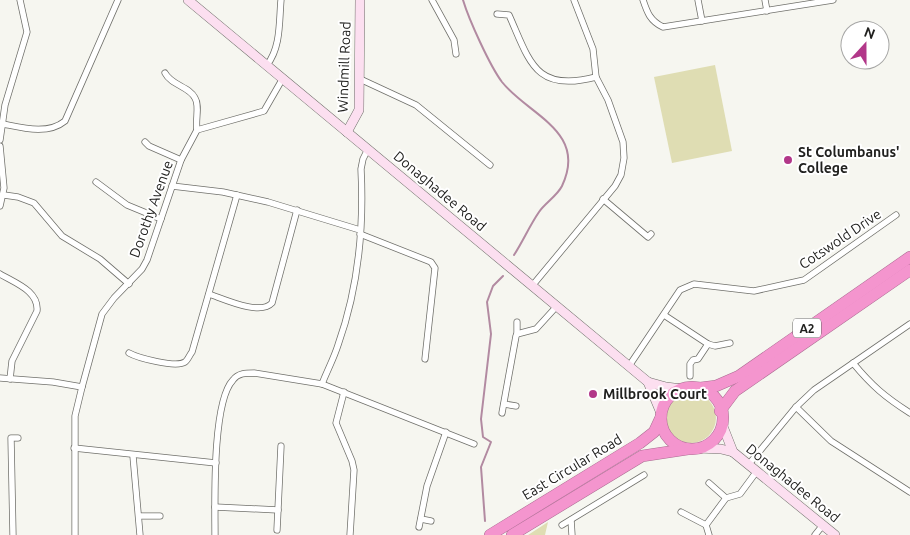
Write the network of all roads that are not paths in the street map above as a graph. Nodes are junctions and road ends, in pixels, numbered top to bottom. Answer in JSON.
{"nodes":[{"id":1,"x":20,"y":0,"type":"edge"},
{"id":2,"x":118,"y":0,"type":"edge"},
{"id":3,"x":188,"y":0,"type":"edge"},
{"id":4,"x":281,"y":0,"type":"edge"},
{"id":5,"x":360,"y":0,"type":"edge"},
{"id":6,"x":432,"y":0,"type":"edge"},
{"id":7,"x":574,"y":0,"type":"edge"},
{"id":8,"x":643,"y":0,"type":"edge"},
{"id":9,"x":698,"y":0,"type":"edge"},
{"id":10,"x":765,"y":0,"type":"edge"},
{"id":11,"x":833,"y":0,"type":"edge"},
{"id":12,"x":767,"y":11,"type":"junction"},
{"id":13,"x":498,"y":14,"type":"dead end"},
{"id":14,"x":702,"y":21,"type":"junction"},
{"id":15,"x":456,"y":54,"type":"dead end"},
{"id":16,"x":267,"y":65,"type":"junction"},
{"id":17,"x":165,"y":73,"type":"dead end"},
{"id":18,"x":596,"y":77,"type":"junction"},
{"id":19,"x":283,"y":78,"type":"junction"},
{"id":20,"x":360,"y":79,"type":"junction"},
{"id":21,"x":2,"y":124,"type":"junction"},
{"id":22,"x":197,"y":130,"type":"junction"},
{"id":23,"x":348,"y":132,"type":"junction"},
{"id":24,"x":0,"y":140,"type":"edge"},
{"id":25,"x":145,"y":142,"type":"dead end"},
{"id":26,"x":0,"y":146,"type":"edge"},
{"id":27,"x":368,"y":149,"type":"junction"},
{"id":28,"x":181,"y":160,"type":"junction"},
{"id":29,"x":490,"y":164,"type":"dead end"},
{"id":30,"x":96,"y":182,"type":"dead end"},
{"id":31,"x":172,"y":186,"type":"junction"},
{"id":32,"x":4,"y":195,"type":"junction"},
{"id":33,"x":237,"y":195,"type":"junction"},
{"id":34,"x":603,"y":199,"type":"junction"},
{"id":35,"x":0,"y":206,"type":"edge"},
{"id":36,"x":297,"y":210,"type":"junction"},
{"id":37,"x":896,"y":215,"type":"dead end"},
{"id":38,"x":161,"y":219,"type":"junction"},
{"id":39,"x":360,"y":232,"type":"junction"},
{"id":40,"x":651,"y":234,"type":"dead end"},
{"id":41,"x":910,"y":257,"type":"edge"},
{"id":42,"x":910,"y":270,"type":"edge"},
{"id":43,"x":0,"y":274,"type":"edge"},
{"id":44,"x":128,"y":284,"type":"junction"},
{"id":45,"x":532,"y":286,"type":"junction"},
{"id":46,"x":209,"y":294,"type":"junction"},
{"id":47,"x":557,"y":306,"type":"junction"},
{"id":48,"x":664,"y":315,"type":"junction"},
{"id":49,"x":517,"y":322,"type":"dead end"},
{"id":50,"x":910,"y":324,"type":"edge"},
{"id":51,"x":517,"y":334,"type":"junction"},
{"id":52,"x":730,"y":343,"type":"dead end"},
{"id":53,"x":708,"y":344,"type":"junction"},
{"id":54,"x":129,"y":353,"type":"dead end"},
{"id":55,"x":425,"y":359,"type":"dead end"},
{"id":56,"x":852,"y":363,"type":"junction"},
{"id":57,"x":629,"y":366,"type":"junction"},
{"id":58,"x":690,"y":376,"type":"dead end"},
{"id":59,"x":0,"y":378,"type":"edge"},
{"id":60,"x":10,"y":379,"type":"junction"},
{"id":61,"x":648,"y":382,"type":"junction"},
{"id":62,"x":322,"y":384,"type":"junction"},
{"id":63,"x":82,"y":387,"type":"junction"},
{"id":64,"x":700,"y":388,"type":"junction"},
{"id":65,"x":682,"y":389,"type":"junction"},
{"id":66,"x":344,"y":392,"type":"junction"},
{"id":67,"x":504,"y":404,"type":"junction"},
{"id":68,"x":516,"y":406,"type":"dead end"},
{"id":69,"x":796,"y":407,"type":"junction"},
{"id":70,"x":720,"y":411,"type":"junction"},
{"id":71,"x":502,"y":413,"type":"dead end"},
{"id":72,"x":910,"y":413,"type":"edge"},
{"id":73,"x":661,"y":415,"type":"junction"},
{"id":74,"x":722,"y":424,"type":"junction"},
{"id":75,"x":446,"y":432,"type":"junction"},
{"id":76,"x":18,"y":438,"type":"dead end"},
{"id":77,"x":474,"y":444,"type":"dead end"},
{"id":78,"x":281,"y":446,"type":"dead end"},
{"id":79,"x":74,"y":448,"type":"junction"},
{"id":80,"x":693,"y":448,"type":"junction"},
{"id":81,"x":733,"y":452,"type":"junction"},
{"id":82,"x":133,"y":456,"type":"junction"},
{"id":83,"x":216,"y":463,"type":"junction"},
{"id":84,"x":749,"y":464,"type":"junction"},
{"id":85,"x":757,"y":471,"type":"junction"},
{"id":86,"x":644,"y":475,"type":"dead end"},
{"id":87,"x":710,"y":483,"type":"dead end"},
{"id":88,"x":910,"y":492,"type":"edge"},
{"id":89,"x":726,"y":498,"type":"junction"},
{"id":90,"x":215,"y":507,"type":"junction"},
{"id":91,"x":278,"y":510,"type":"junction"},
{"id":92,"x":681,"y":512,"type":"dead end"},
{"id":93,"x":139,"y":516,"type":"junction"},
{"id":94,"x":160,"y":516,"type":"dead end"},
{"id":95,"x":421,"y":519,"type":"junction"},
{"id":96,"x":571,"y":520,"type":"junction"},
{"id":97,"x":430,"y":521,"type":"dead end"},
{"id":98,"x":562,"y":525,"type":"dead end"},
{"id":99,"x":706,"y":525,"type":"junction"},
{"id":100,"x":823,"y":525,"type":"junction"},
{"id":101,"x":419,"y":527,"type":"dead end"},
{"id":102,"x":277,"y":530,"type":"dead end"},
{"id":103,"x":13,"y":535,"type":"edge"},
{"id":104,"x":75,"y":535,"type":"edge"},
{"id":105,"x":140,"y":535,"type":"edge"},
{"id":106,"x":215,"y":535,"type":"edge"},
{"id":107,"x":350,"y":535,"type":"edge"},
{"id":108,"x":490,"y":535,"type":"edge"},
{"id":109,"x":512,"y":535,"type":"edge"},
{"id":110,"x":572,"y":535,"type":"edge"},
{"id":111,"x":709,"y":535,"type":"edge"},
{"id":112,"x":815,"y":535,"type":"edge"},
{"id":113,"x":835,"y":535,"type":"edge"}],
"edges":[{"from":1,"to":21,"type":"street"},
{"from":2,"to":21,"type":"street"},
{"from":3,"to":16,"type":"main road","name":"Donaghadee Road"},
{"from":4,"to":16,"type":"street"},
{"from":5,"to":20,"type":"main road","name":"Windmill Road"},
{"from":6,"to":15,"type":"street"},
{"from":7,"to":18,"type":"street"},
{"from":8,"to":14,"type":"street"},
{"from":9,"to":14,"type":"street"},
{"from":10,"to":12,"type":"street"},
{"from":11,"to":12,"type":"street"},
{"from":12,"to":14,"type":"street"},
{"from":13,"to":18,"type":"street"},
{"from":16,"to":19,"type":"main road","name":"Donaghadee Road"},
{"from":17,"to":22,"type":"street"},
{"from":18,"to":34,"type":"street"},
{"from":19,"to":22,"type":"street"},
{"from":19,"to":23,"type":"main road","name":"Donaghadee Road"},
{"from":20,"to":23,"type":"main road","name":"Windmill Road"},
{"from":20,"to":29,"type":"street"},
{"from":21,"to":24,"type":"street"},
{"from":22,"to":28,"type":"street","name":"Dorothy Avenue"},
{"from":23,"to":27,"type":"main road","name":"Donaghadee Road"},
{"from":25,"to":28,"type":"street"},
{"from":26,"to":32,"type":"street"},
{"from":27,"to":39,"type":"street"},
{"from":27,"to":45,"type":"main road","name":"Donaghadee Road"},
{"from":28,"to":31,"type":"street","name":"Dorothy Avenue"},
{"from":30,"to":38,"type":"street"},
{"from":31,"to":33,"type":"street"},
{"from":31,"to":38,"type":"street","name":"Dorothy Avenue"},
{"from":32,"to":35,"type":"street"},
{"from":32,"to":44,"type":"street"},
{"from":33,"to":36,"type":"street"},
{"from":33,"to":46,"type":"street"},
{"from":34,"to":40,"type":"street"},
{"from":34,"to":45,"type":"street"},
{"from":36,"to":39,"type":"street"},
{"from":36,"to":46,"type":"street"},
{"from":37,"to":48,"type":"street","name":"Cotswold Drive"},
{"from":38,"to":44,"type":"street","name":"Dorothy Avenue"},
{"from":39,"to":55,"type":"street"},
{"from":39,"to":62,"type":"street"},
{"from":41,"to":64,"type":"highway","number":"A2"},
{"from":42,"to":70,"type":"highway","number":"A2"},
{"from":43,"to":60,"type":"street"},
{"from":44,"to":63,"type":"street","name":"Dorothy Avenue"},
{"from":45,"to":47,"type":"main road","name":"Donaghadee Road"},
{"from":46,"to":54,"type":"street"},
{"from":47,"to":51,"type":"street"},
{"from":47,"to":57,"type":"main road","name":"Donaghadee Road"},
{"from":48,"to":53,"type":"street"},
{"from":48,"to":57,"type":"street","name":"Cotswold Drive"},
{"from":49,"to":51,"type":"street"},
{"from":50,"to":56,"type":"street"},
{"from":51,"to":67,"type":"street"},
{"from":52,"to":53,"type":"street"},
{"from":53,"to":58,"type":"street"},
{"from":56,"to":69,"type":"street"},
{"from":56,"to":72,"type":"street"},
{"from":57,"to":61,"type":"main road","name":"Donaghadee Road"},
{"from":59,"to":60,"type":"street"},
{"from":60,"to":63,"type":"street"},
{"from":61,"to":65,"type":"main road","name":"Donaghadee Road"},
{"from":61,"to":73,"type":"main road"},
{"from":62,"to":66,"type":"street"},
{"from":62,"to":83,"type":"street"},
{"from":63,"to":79,"type":"street","name":"Dorothy Avenue"},
{"from":64,"to":65,"type":"highway","number":"A2"},
{"from":64,"to":70,"type":"highway"},
{"from":65,"to":73,"type":"highway"},
{"from":66,"to":75,"type":"street"},
{"from":66,"to":107,"type":"street"},
{"from":67,"to":68,"type":"street"},
{"from":67,"to":71,"type":"street"},
{"from":69,"to":84,"type":"street"},
{"from":69,"to":88,"type":"street"},
{"from":70,"to":74,"type":"highway"},
{"from":73,"to":80,"type":"highway"},
{"from":73,"to":108,"type":"highway","name":"East Circular Road"},
{"from":74,"to":80,"type":"highway"},
{"from":74,"to":81,"type":"main road","name":"Donaghadee Road"},
{"from":75,"to":77,"type":"street"},
{"from":75,"to":95,"type":"street"},
{"from":76,"to":103,"type":"street"},
{"from":78,"to":91,"type":"street"},
{"from":79,"to":82,"type":"street"},
{"from":79,"to":104,"type":"street","name":"Dorothy Avenue"},
{"from":80,"to":81,"type":"main road","name":"Donaghadee Road"},
{"from":80,"to":109,"type":"highway","name":"East Circular Road"},
{"from":81,"to":84,"type":"main road","name":"Donaghadee Road"},
{"from":82,"to":83,"type":"street"},
{"from":82,"to":93,"type":"street"},
{"from":83,"to":90,"type":"street"},
{"from":84,"to":85,"type":"main road","name":"Donaghadee Road"},
{"from":85,"to":89,"type":"street"},
{"from":85,"to":100,"type":"main road","name":"Donaghadee Road"},
{"from":86,"to":96,"type":"street"},
{"from":87,"to":89,"type":"street"},
{"from":89,"to":99,"type":"street"},
{"from":90,"to":91,"type":"street"},
{"from":90,"to":106,"type":"street"},
{"from":91,"to":102,"type":"street"},
{"from":92,"to":99,"type":"street"},
{"from":93,"to":94,"type":"street"},
{"from":93,"to":105,"type":"street"},
{"from":95,"to":97,"type":"street"},
{"from":95,"to":101,"type":"street"},
{"from":96,"to":98,"type":"street"},
{"from":96,"to":110,"type":"street"},
{"from":99,"to":111,"type":"street"},
{"from":100,"to":112,"type":"street"},
{"from":100,"to":113,"type":"main road","name":"Donaghadee Road"}]}
